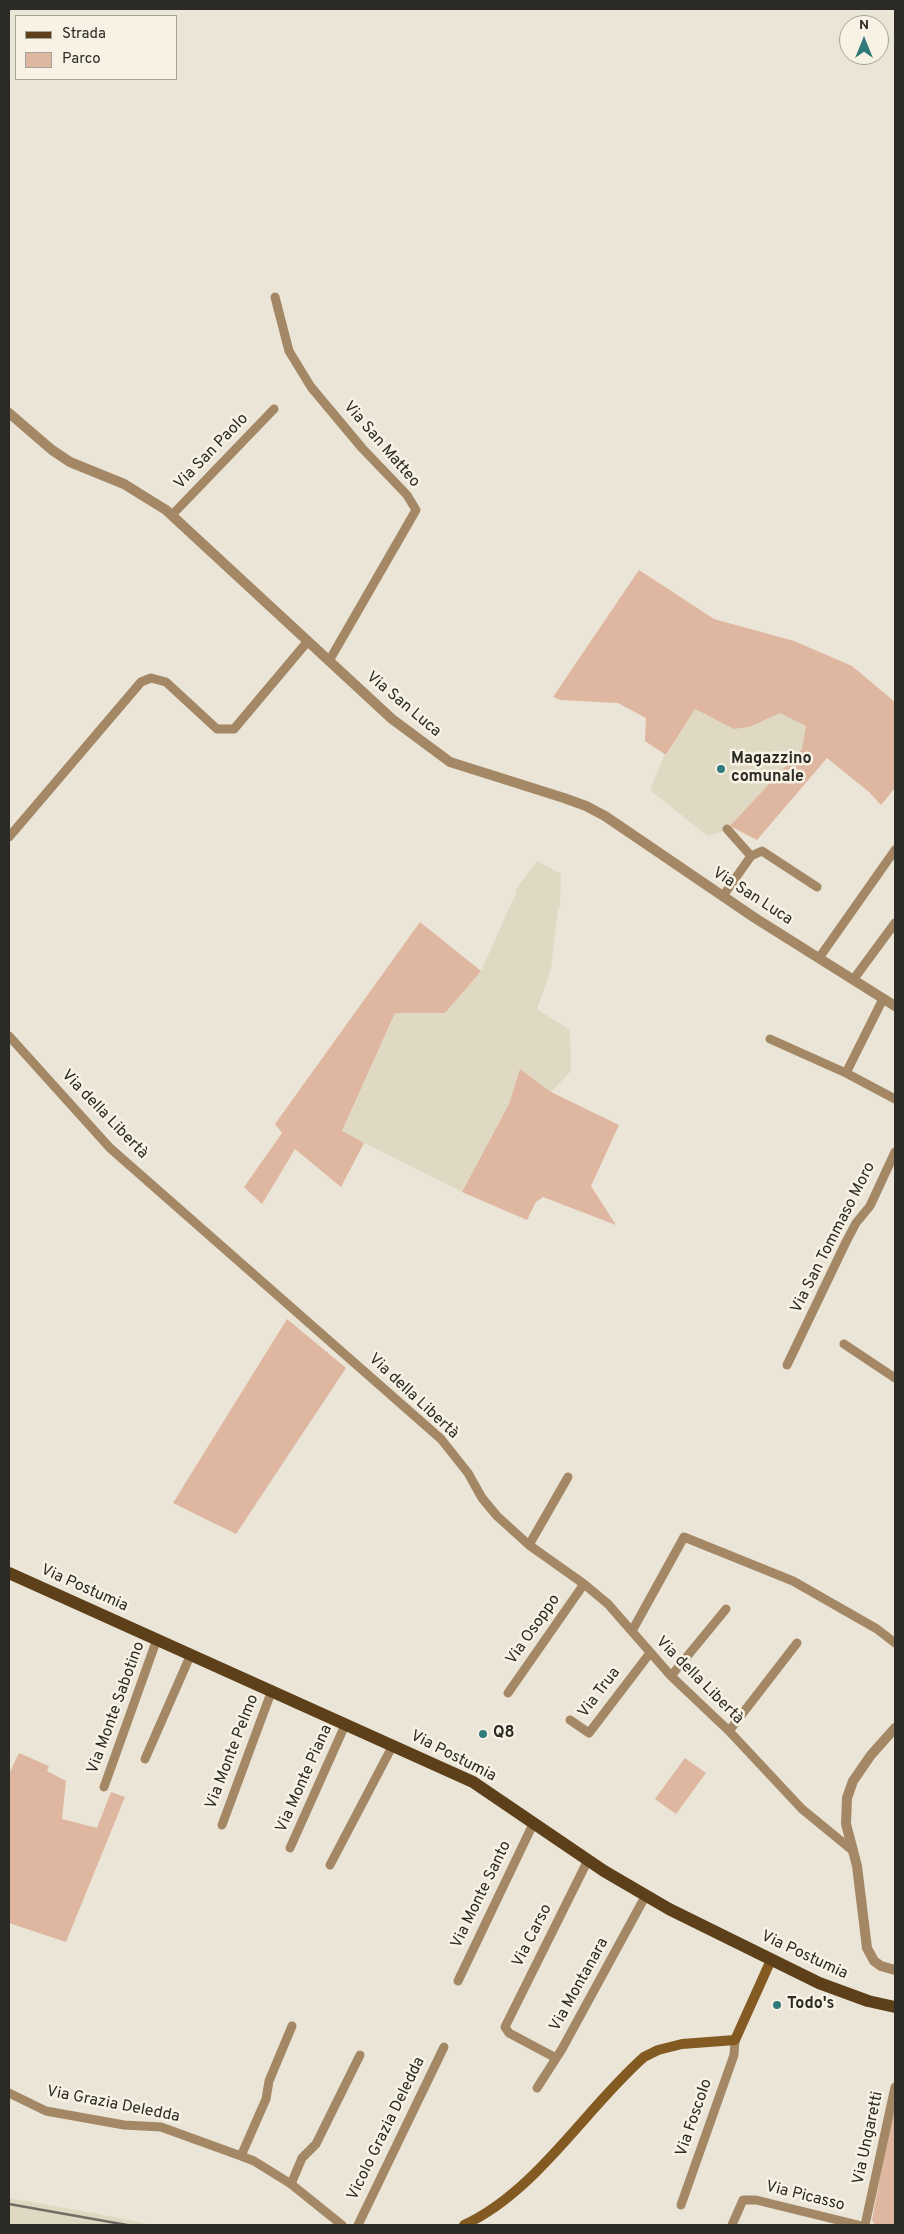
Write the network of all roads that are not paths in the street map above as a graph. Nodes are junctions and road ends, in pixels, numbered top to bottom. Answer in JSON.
{"nodes":[{"id":1,"x":275,"y":297,"type":"dead end"},
{"id":2,"x":274,"y":410,"type":"dead end"},
{"id":3,"x":9,"y":412,"type":"edge"},
{"id":4,"x":172,"y":515,"type":"junction"},
{"id":5,"x":308,"y":641,"type":"junction"},
{"id":6,"x":329,"y":661,"type":"junction"},
{"id":7,"x":727,"y":829,"type":"dead end"},
{"id":8,"x":9,"y":837,"type":"edge"},
{"id":9,"x":895,"y":850,"type":"edge"},
{"id":10,"x":752,"y":856,"type":"junction"},
{"id":11,"x":817,"y":887,"type":"dead end"},
{"id":12,"x":723,"y":896,"type":"junction"},
{"id":13,"x":895,"y":923,"type":"edge"},
{"id":14,"x":819,"y":958,"type":"junction"},
{"id":15,"x":853,"y":980,"type":"junction"},
{"id":16,"x":883,"y":999,"type":"junction"},
{"id":17,"x":895,"y":1006,"type":"edge"},
{"id":18,"x":9,"y":1036,"type":"edge"},
{"id":19,"x":770,"y":1039,"type":"dead end"},
{"id":20,"x":846,"y":1073,"type":"junction"},
{"id":21,"x":895,"y":1100,"type":"edge"},
{"id":22,"x":895,"y":1152,"type":"edge"},
{"id":23,"x":844,"y":1344,"type":"dead end"},
{"id":24,"x":787,"y":1365,"type":"dead end"},
{"id":25,"x":895,"y":1378,"type":"edge"},
{"id":26,"x":568,"y":1477,"type":"dead end"},
{"id":27,"x":528,"y":1545,"type":"junction"},
{"id":28,"x":9,"y":1574,"type":"edge"},
{"id":29,"x":584,"y":1584,"type":"junction"},
{"id":30,"x":726,"y":1608,"type":"dead end"},
{"id":31,"x":632,"y":1631,"type":"junction"},
{"id":32,"x":157,"y":1639,"type":"junction"},
{"id":33,"x":797,"y":1643,"type":"dead end"},
{"id":34,"x":895,"y":1643,"type":"edge"},
{"id":35,"x":650,"y":1653,"type":"junction"},
{"id":36,"x":191,"y":1654,"type":"junction"},
{"id":37,"x":671,"y":1676,"type":"junction"},
{"id":38,"x":272,"y":1690,"type":"junction"},
{"id":39,"x":508,"y":1693,"type":"dead end"},
{"id":40,"x":570,"y":1720,"type":"dead end"},
{"id":41,"x":346,"y":1723,"type":"junction"},
{"id":42,"x":895,"y":1728,"type":"edge"},
{"id":43,"x":729,"y":1731,"type":"junction"},
{"id":44,"x":393,"y":1744,"type":"junction"},
{"id":45,"x":145,"y":1759,"type":"dead end"},
{"id":46,"x":104,"y":1787,"type":"dead end"},
{"id":47,"x":534,"y":1822,"type":"junction"},
{"id":48,"x":222,"y":1825,"type":"dead end"},
{"id":49,"x":290,"y":1848,"type":"dead end"},
{"id":50,"x":852,"y":1850,"type":"junction"},
{"id":51,"x":588,"y":1860,"type":"junction"},
{"id":52,"x":330,"y":1865,"type":"dead end"},
{"id":53,"x":646,"y":1895,"type":"junction"},
{"id":54,"x":771,"y":1960,"type":"junction"},
{"id":55,"x":895,"y":1970,"type":"edge"},
{"id":56,"x":458,"y":1981,"type":"dead end"},
{"id":57,"x":895,"y":2007,"type":"edge"},
{"id":58,"x":292,"y":2026,"type":"dead end"},
{"id":59,"x":735,"y":2040,"type":"junction"},
{"id":60,"x":444,"y":2046,"type":"dead end"},
{"id":61,"x":360,"y":2055,"type":"dead end"},
{"id":62,"x":556,"y":2058,"type":"junction"},
{"id":63,"x":895,"y":2087,"type":"edge"},
{"id":64,"x":537,"y":2088,"type":"dead end"},
{"id":65,"x":9,"y":2093,"type":"edge"},
{"id":66,"x":240,"y":2156,"type":"junction"},
{"id":67,"x":290,"y":2184,"type":"junction"},
{"id":68,"x":681,"y":2205,"type":"dead end"},
{"id":69,"x":342,"y":2225,"type":"edge"},
{"id":70,"x":358,"y":2225,"type":"edge"},
{"id":71,"x":464,"y":2225,"type":"edge"},
{"id":72,"x":732,"y":2225,"type":"edge"},
{"id":73,"x":858,"y":2225,"type":"edge"},
{"id":74,"x":865,"y":2225,"type":"edge"}],
"edges":[{"from":1,"to":6,"type":"street","name":"Via San Matteo"},
{"from":2,"to":4,"type":"street","name":"Via San Paolo"},
{"from":3,"to":4,"type":"street","name":"Via San Luca"},
{"from":4,"to":5,"type":"street","name":"Via San Luca"},
{"from":5,"to":6,"type":"street","name":"Via San Luca"},
{"from":5,"to":8,"type":"street"},
{"from":6,"to":12,"type":"street","name":"Via San Luca"},
{"from":7,"to":10,"type":"street"},
{"from":9,"to":14,"type":"street"},
{"from":10,"to":11,"type":"street"},
{"from":10,"to":12,"type":"street"},
{"from":12,"to":14,"type":"street","name":"Via San Luca"},
{"from":13,"to":15,"type":"street"},
{"from":14,"to":15,"type":"street","name":"Via San Luca"},
{"from":15,"to":16,"type":"street","name":"Via San Luca"},
{"from":16,"to":17,"type":"street","name":"Via San Luca"},
{"from":16,"to":20,"type":"street"},
{"from":18,"to":27,"type":"street","name":"Via della Libertà"},
{"from":19,"to":20,"type":"street"},
{"from":20,"to":21,"type":"street"},
{"from":22,"to":24,"type":"street","name":"Via San Tommaso Moro"},
{"from":23,"to":25,"type":"street"},
{"from":26,"to":27,"type":"street"},
{"from":27,"to":29,"type":"street","name":"Via della Libertà"},
{"from":28,"to":32,"type":"main road","name":"Via Postumia"},
{"from":29,"to":31,"type":"street","name":"Via della Libertà"},
{"from":29,"to":39,"type":"street","name":"Via Osoppo"},
{"from":30,"to":37,"type":"street"},
{"from":31,"to":34,"type":"street"},
{"from":31,"to":35,"type":"street","name":"Via della Libertà"},
{"from":32,"to":36,"type":"main road","name":"Via Postumia"},
{"from":32,"to":46,"type":"street","name":"Via Monte Sabotino"},
{"from":33,"to":43,"type":"street"},
{"from":35,"to":37,"type":"street","name":"Via della Libertà"},
{"from":35,"to":40,"type":"street","name":"Via Trua"},
{"from":36,"to":38,"type":"main road","name":"Via Postumia"},
{"from":36,"to":45,"type":"street"},
{"from":37,"to":43,"type":"street","name":"Via della Libertà"},
{"from":38,"to":41,"type":"main road","name":"Via Postumia"},
{"from":38,"to":48,"type":"street","name":"Via Monte Pelmo"},
{"from":41,"to":44,"type":"main road","name":"Via Postumia"},
{"from":41,"to":49,"type":"street","name":"Via Monte Piana"},
{"from":42,"to":50,"type":"street"},
{"from":43,"to":50,"type":"street","name":"Via della Libertà"},
{"from":44,"to":47,"type":"main road","name":"Via Postumia"},
{"from":44,"to":52,"type":"street"},
{"from":47,"to":51,"type":"main road","name":"Via Postumia"},
{"from":47,"to":56,"type":"street","name":"Via Monte Santo"},
{"from":50,"to":55,"type":"street"},
{"from":51,"to":53,"type":"main road","name":"Via Postumia"},
{"from":51,"to":62,"type":"street","name":"Via Carso"},
{"from":53,"to":54,"type":"main road","name":"Via Postumia"},
{"from":53,"to":62,"type":"street","name":"Via Montanara"},
{"from":54,"to":57,"type":"main road","name":"Via Postumia"},
{"from":54,"to":59,"type":"main road"},
{"from":58,"to":66,"type":"street"},
{"from":59,"to":68,"type":"street","name":"Via Foscolo"},
{"from":59,"to":71,"type":"main road"},
{"from":60,"to":70,"type":"street","name":"Vicolo Grazia Deledda"},
{"from":61,"to":67,"type":"street"},
{"from":62,"to":64,"type":"street","name":"Via Montanara"},
{"from":63,"to":74,"type":"street","name":"Via Ungaretti"},
{"from":65,"to":66,"type":"street","name":"Via Grazia Deledda"},
{"from":66,"to":67,"type":"street","name":"Via Grazia Deledda"},
{"from":67,"to":69,"type":"street","name":"Via Grazia Deledda"},
{"from":72,"to":73,"type":"street","name":"Via Picasso"}]}
